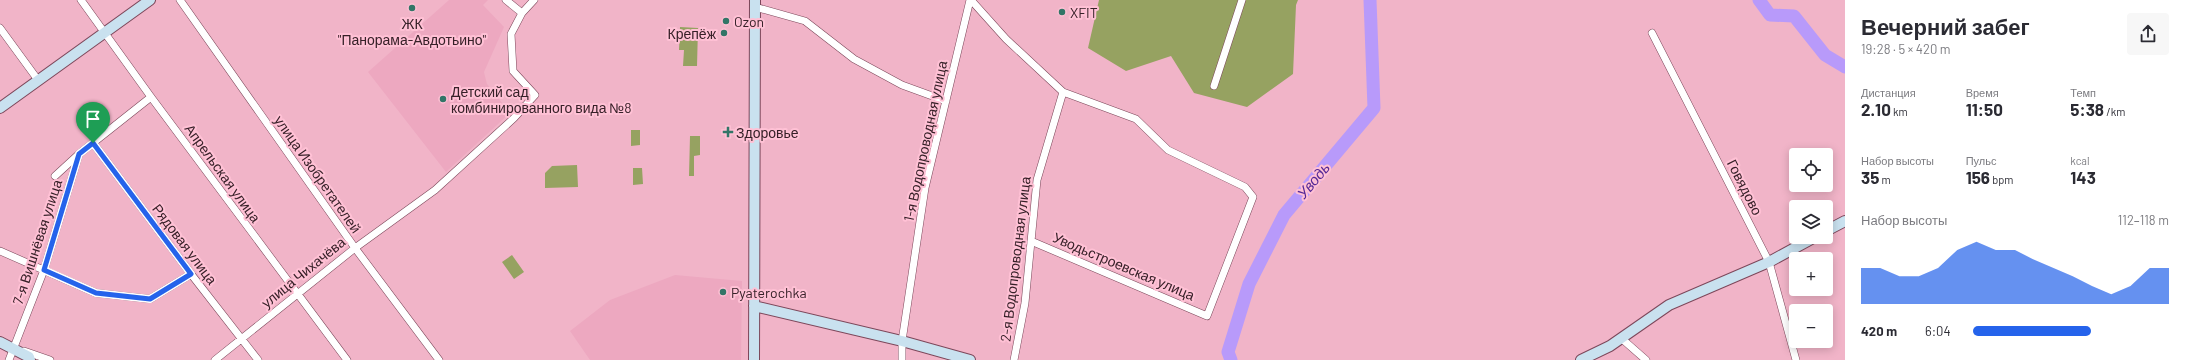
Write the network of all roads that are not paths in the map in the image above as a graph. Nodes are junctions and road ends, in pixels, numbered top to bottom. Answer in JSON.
{"nodes":[{"id":1,"x":81,"y":0,"type":"edge"},
{"id":2,"x":150,"y":0,"type":"edge"},
{"id":3,"x":180,"y":0,"type":"edge"},
{"id":4,"x":506,"y":0,"type":"edge"},
{"id":5,"x":534,"y":0,"type":"edge"},
{"id":6,"x":970,"y":0,"type":"edge"},
{"id":7,"x":1242,"y":0,"type":"edge"},
{"id":8,"x":755,"y":4,"type":"edge"},
{"id":9,"x":522,"y":13,"type":"junction"},
{"id":10,"x":0,"y":28,"type":"edge"},
{"id":11,"x":106,"y":32,"type":"junction"},
{"id":12,"x":1652,"y":33,"type":"dead end"},
{"id":13,"x":38,"y":80,"type":"junction"},
{"id":14,"x":1214,"y":86,"type":"dead end"},
{"id":15,"x":1063,"y":92,"type":"junction"},
{"id":16,"x":151,"y":97,"type":"junction"},
{"id":17,"x":946,"y":101,"type":"junction"},
{"id":18,"x":0,"y":108,"type":"edge"},
{"id":19,"x":93,"y":143,"type":"junction"},
{"id":20,"x":79,"y":154,"type":"junction"},
{"id":21,"x":55,"y":176,"type":"dead end"},
{"id":22,"x":1845,"y":221,"type":"edge"},
{"id":23,"x":1833,"y":227,"type":"edge"},
{"id":24,"x":1031,"y":241,"type":"junction"},
{"id":25,"x":1802,"y":244,"type":"edge"},
{"id":26,"x":355,"y":248,"type":"junction"},
{"id":27,"x":0,"y":251,"type":"edge"},
{"id":28,"x":1769,"y":262,"type":"junction"},
{"id":29,"x":44,"y":270,"type":"junction"},
{"id":30,"x":191,"y":274,"type":"junction"},
{"id":31,"x":296,"y":294,"type":"junction"},
{"id":32,"x":754,"y":306,"type":"junction"},
{"id":33,"x":1621,"y":338,"type":"junction"},
{"id":34,"x":242,"y":339,"type":"junction"},
{"id":35,"x":902,"y":341,"type":"junction"},
{"id":36,"x":0,"y":342,"type":"edge"},
{"id":37,"x":13,"y":347,"type":"junction"},
{"id":38,"x":9,"y":360,"type":"edge"},
{"id":39,"x":30,"y":360,"type":"edge"},
{"id":40,"x":50,"y":360,"type":"edge"},
{"id":41,"x":215,"y":360,"type":"edge"},
{"id":42,"x":258,"y":360,"type":"edge"},
{"id":43,"x":347,"y":360,"type":"edge"},
{"id":44,"x":439,"y":360,"type":"edge"},
{"id":45,"x":754,"y":360,"type":"edge"},
{"id":46,"x":902,"y":360,"type":"edge"},
{"id":47,"x":970,"y":360,"type":"edge"},
{"id":48,"x":1014,"y":360,"type":"edge"},
{"id":49,"x":1581,"y":360,"type":"edge"},
{"id":50,"x":1646,"y":360,"type":"edge"},
{"id":51,"x":1796,"y":360,"type":"edge"}],
"edges":[{"from":1,"to":11,"type":"street","name":"Апрельская улица"},
{"from":2,"to":11,"type":"main road"},
{"from":3,"to":26,"type":"street","name":"улица Изобретателей"},
{"from":4,"to":9,"type":"street"},
{"from":5,"to":9,"type":"street"},
{"from":6,"to":15,"type":"street"},
{"from":6,"to":17,"type":"street","name":"1-я Водопроводная улица"},
{"from":7,"to":14,"type":"street"},
{"from":8,"to":17,"type":"street"},
{"from":8,"to":32,"type":"main road"},
{"from":9,"to":26,"type":"street","name":"улица Чихачёва"},
{"from":10,"to":13,"type":"street"},
{"from":11,"to":13,"type":"main road"},
{"from":11,"to":16,"type":"street","name":"Апрельская улица"},
{"from":12,"to":28,"type":"street","name":"Говядово"},
{"from":13,"to":18,"type":"main road"},
{"from":15,"to":24,"type":"street","name":"2-я Водопроводная улица"},
{"from":15,"to":24,"type":"street","name":"Уводьстроевская улица"},
{"from":16,"to":19,"type":"street"},
{"from":16,"to":31,"type":"street","name":"Апрельская улица"},
{"from":17,"to":35,"type":"street","name":"1-я Водопроводная улица"},
{"from":19,"to":20,"type":"street"},
{"from":19,"to":30,"type":"street","name":"Рядовая улица"},
{"from":20,"to":21,"type":"street"},
{"from":20,"to":29,"type":"street","name":"7-я Вишнёвая улица"},
{"from":22,"to":23,"type":"main road"},
{"from":24,"to":48,"type":"street","name":"2-я Водопроводная улица"},
{"from":25,"to":28,"type":"main road"},
{"from":26,"to":31,"type":"street","name":"улица Чихачёва"},
{"from":26,"to":44,"type":"street","name":"улица Изобретателей"},
{"from":27,"to":29,"type":"street"},
{"from":28,"to":33,"type":"main road"},
{"from":28,"to":51,"type":"street","name":"Говядово"},
{"from":29,"to":30,"type":"street"},
{"from":29,"to":37,"type":"street","name":"7-я Вишнёвая улица"},
{"from":30,"to":34,"type":"street","name":"Рядовая улица"},
{"from":31,"to":34,"type":"street","name":"улица Чихачёва"},
{"from":31,"to":43,"type":"street","name":"Апрельская улица"},
{"from":32,"to":35,"type":"main road"},
{"from":32,"to":45,"type":"main road"},
{"from":33,"to":49,"type":"main road"},
{"from":33,"to":50,"type":"street"},
{"from":34,"to":41,"type":"street","name":"улица Чихачёва"},
{"from":34,"to":42,"type":"street","name":"Рядовая улица"},
{"from":35,"to":46,"type":"street","name":"1-я Водопроводная улица"},
{"from":35,"to":47,"type":"main road"},
{"from":36,"to":37,"type":"main road"},
{"from":37,"to":38,"type":"street","name":"7-я Вишнёвая улица"},
{"from":37,"to":39,"type":"main road"},
{"from":37,"to":40,"type":"street"}]}
